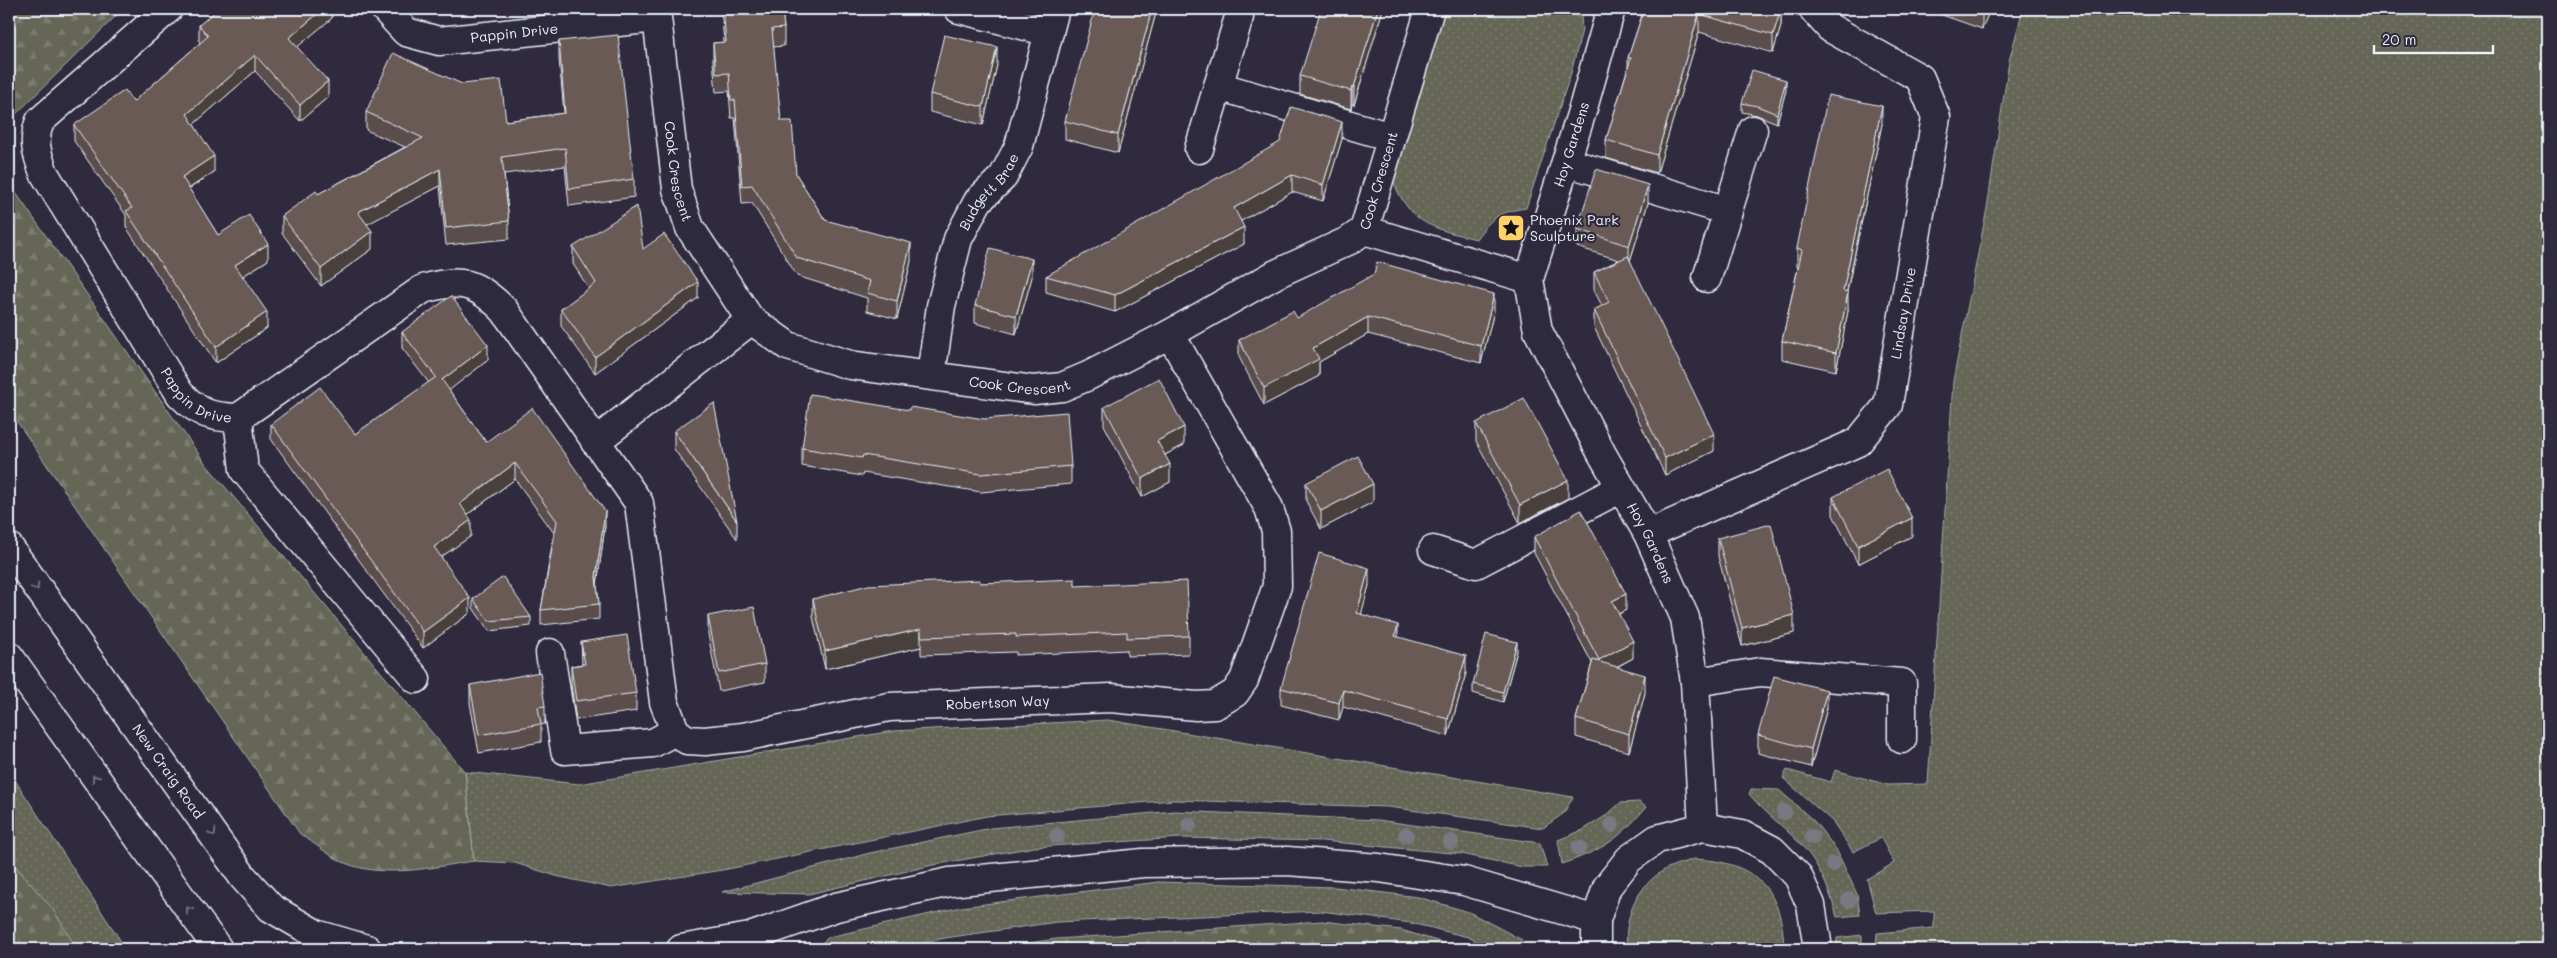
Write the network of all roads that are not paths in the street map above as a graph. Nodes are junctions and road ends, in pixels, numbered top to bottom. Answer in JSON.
{"nodes":[{"id":1,"x":168,"y":9,"type":"edge"},
{"id":2,"x":385,"y":9,"type":"edge"},
{"id":3,"x":959,"y":9,"type":"edge"},
{"id":4,"x":1430,"y":9,"type":"edge"},
{"id":5,"x":1611,"y":9,"type":"edge"},
{"id":6,"x":1813,"y":9,"type":"edge"},
{"id":7,"x":656,"y":13,"type":"edge"},
{"id":8,"x":1239,"y":17,"type":"dead end"},
{"id":9,"x":1052,"y":20,"type":"edge"},
{"id":10,"x":1218,"y":86,"type":"junction"},
{"id":11,"x":1753,"y":130,"type":"dead end"},
{"id":12,"x":1391,"y":137,"type":"junction"},
{"id":13,"x":1199,"y":149,"type":"dead end"},
{"id":14,"x":1566,"y":162,"type":"junction"},
{"id":15,"x":1728,"y":211,"type":"junction"},
{"id":16,"x":1364,"y":230,"type":"junction"},
{"id":17,"x":1707,"y":278,"type":"dead end"},
{"id":18,"x":1529,"y":279,"type":"junction"},
{"id":19,"x":750,"y":319,"type":"junction"},
{"id":20,"x":1170,"y":334,"type":"junction"},
{"id":21,"x":931,"y":375,"type":"junction"},
{"id":22,"x":238,"y":418,"type":"junction"},
{"id":23,"x":596,"y":442,"type":"junction"},
{"id":24,"x":1621,"y":488,"type":"junction"},
{"id":25,"x":1648,"y":534,"type":"junction"},
{"id":26,"x":9,"y":547,"type":"edge"},
{"id":27,"x":1433,"y":550,"type":"dead end"},
{"id":28,"x":550,"y":654,"type":"dead end"},
{"id":29,"x":9,"y":656,"type":"edge"},
{"id":30,"x":416,"y":679,"type":"dead end"},
{"id":31,"x":1695,"y":682,"type":"junction"},
{"id":32,"x":674,"y":731,"type":"junction"},
{"id":33,"x":1902,"y":739,"type":"dead end"},
{"id":34,"x":1703,"y":827,"type":"junction"},
{"id":35,"x":1596,"y":920,"type":"junction"},
{"id":36,"x":743,"y":943,"type":"edge"},
{"id":37,"x":218,"y":949,"type":"edge"},
{"id":38,"x":367,"y":949,"type":"edge"},
{"id":39,"x":681,"y":949,"type":"edge"},
{"id":40,"x":1596,"y":949,"type":"edge"},
{"id":41,"x":1815,"y":949,"type":"edge"}],
"edges":[{"from":1,"to":22,"type":"street","name":"Pappin Drive"},
{"from":2,"to":7,"type":"street","name":"Pappin Drive"},
{"from":3,"to":9,"type":"street"},
{"from":4,"to":12,"type":"street","name":"Cook Crescent"},
{"from":5,"to":14,"type":"street","name":"Hoy Gardens"},
{"from":6,"to":25,"type":"street","name":"Lindsay Drive"},
{"from":7,"to":19,"type":"street","name":"Cook Crescent"},
{"from":8,"to":10,"type":"street"},
{"from":9,"to":21,"type":"street","name":"Budgett Brae"},
{"from":10,"to":12,"type":"street"},
{"from":10,"to":13,"type":"street"},
{"from":11,"to":15,"type":"street"},
{"from":12,"to":16,"type":"street","name":"Cook Crescent"},
{"from":14,"to":15,"type":"street"},
{"from":14,"to":18,"type":"street","name":"Hoy Gardens"},
{"from":15,"to":17,"type":"street"},
{"from":16,"to":18,"type":"street"},
{"from":16,"to":20,"type":"street","name":"Cook Crescent"},
{"from":18,"to":24,"type":"street","name":"Hoy Gardens"},
{"from":19,"to":21,"type":"street","name":"Cook Crescent"},
{"from":19,"to":23,"type":"street"},
{"from":20,"to":21,"type":"street","name":"Cook Crescent"},
{"from":20,"to":32,"type":"street","name":"Robertson Way"},
{"from":22,"to":23,"type":"street","name":"Pappin Drive"},
{"from":22,"to":30,"type":"street"},
{"from":23,"to":32,"type":"street"},
{"from":24,"to":25,"type":"street","name":"Hoy Gardens"},
{"from":24,"to":27,"type":"street"},
{"from":25,"to":31,"type":"street","name":"Hoy Gardens"},
{"from":26,"to":38,"type":"street","name":"New Craig Road","one_way":true},
{"from":28,"to":32,"type":"street"},
{"from":37,"to":29,"type":"street","one_way":true},
{"from":31,"to":33,"type":"street"},
{"from":31,"to":34,"type":"street","name":"Hoy Gardens"},
{"from":34,"to":35,"type":"street"},
{"from":34,"to":41,"type":"street"},
{"from":35,"to":36,"type":"street"},
{"from":35,"to":40,"type":"street"},
{"from":36,"to":39,"type":"street"}]}
